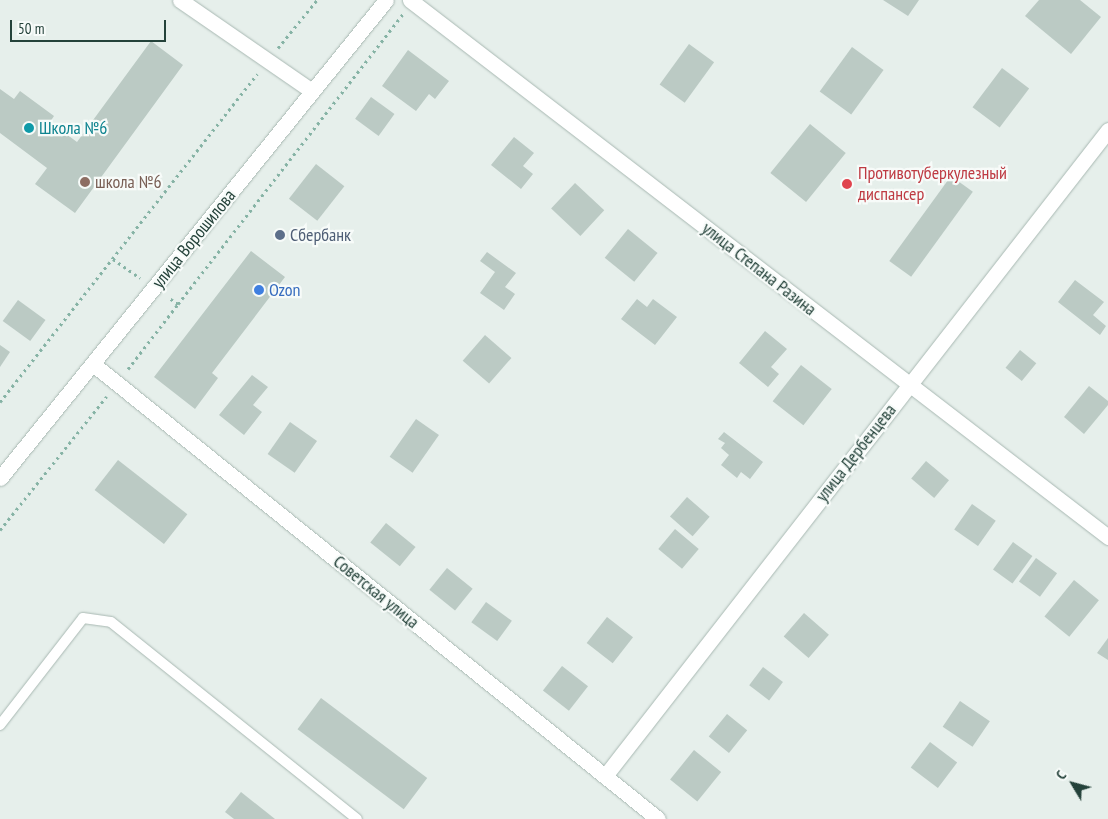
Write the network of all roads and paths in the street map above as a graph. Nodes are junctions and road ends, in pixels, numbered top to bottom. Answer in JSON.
{"nodes":[{"id":1,"x":180,"y":0,"type":"edge"},
{"id":2,"x":317,"y":0,"type":"edge"},
{"id":3,"x":386,"y":0,"type":"edge"},
{"id":4,"x":411,"y":1,"type":"edge"},
{"id":5,"x":268,"y":61,"type":"junction"},
{"id":6,"x":312,"y":91,"type":"junction"},
{"id":7,"x":1108,"y":130,"type":"edge"},
{"id":8,"x":178,"y":304,"type":"dead end"},
{"id":9,"x":94,"y":364,"type":"junction"},
{"id":10,"x":910,"y":385,"type":"junction"},
{"id":11,"x":0,"y":402,"type":"edge"},
{"id":12,"x":0,"y":478,"type":"edge"},
{"id":13,"x":1108,"y":537,"type":"edge"},
{"id":14,"x":0,"y":725,"type":"edge"},
{"id":15,"x":604,"y":776,"type":"junction"},
{"id":16,"x":356,"y":819,"type":"edge"},
{"id":17,"x":658,"y":819,"type":"edge"}],
"edges":[{"from":1,"to":5,"type":"street"},
{"from":2,"to":5,"type":"path"},
{"from":3,"to":6,"type":"street","name":"улица Ворошилова"},
{"from":4,"to":8,"type":"path"},
{"from":4,"to":10,"type":"street","name":"улица Степана Разина"},
{"from":5,"to":6,"type":"street"},
{"from":5,"to":11,"type":"path"},
{"from":6,"to":9,"type":"street","name":"улица Ворошилова"},
{"from":7,"to":10,"type":"street","name":"улица Дербенцева"},
{"from":9,"to":12,"type":"street","name":"улица Ворошилова"},
{"from":9,"to":15,"type":"street","name":"Советская улица"},
{"from":10,"to":13,"type":"street","name":"улица Степана Разина"},
{"from":10,"to":15,"type":"street","name":"улица Дербенцева"},
{"from":14,"to":16,"type":"lane"},
{"from":15,"to":17,"type":"street","name":"Советская улица"}]}
